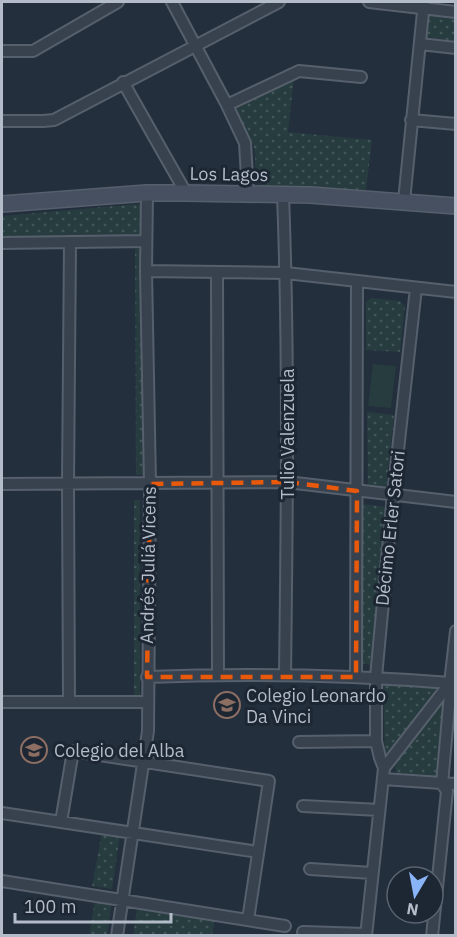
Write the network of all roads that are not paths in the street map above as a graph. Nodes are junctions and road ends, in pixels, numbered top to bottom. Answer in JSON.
{"nodes":[{"id":1,"x":118,"y":2,"type":"edge"},
{"id":2,"x":172,"y":2,"type":"edge"},
{"id":3,"x":279,"y":2,"type":"edge"},
{"id":4,"x":369,"y":2,"type":"edge"},
{"id":5,"x":424,"y":5,"type":"edge"},
{"id":6,"x":456,"y":12,"type":"edge"},
{"id":7,"x":195,"y":44,"type":"junction"},
{"id":8,"x":420,"y":44,"type":"junction"},
{"id":9,"x":456,"y":48,"type":"edge"},
{"id":10,"x":2,"y":51,"type":"edge"},
{"id":11,"x":361,"y":77,"type":"dead end"},
{"id":12,"x":123,"y":82,"type":"junction"},
{"id":13,"x":227,"y":105,"type":"junction"},
{"id":14,"x":411,"y":120,"type":"junction"},
{"id":15,"x":2,"y":121,"type":"edge"},
{"id":16,"x":456,"y":124,"type":"edge"},
{"id":17,"x":147,"y":193,"type":"junction"},
{"id":18,"x":186,"y":193,"type":"junction"},
{"id":19,"x":248,"y":194,"type":"junction"},
{"id":20,"x":283,"y":194,"type":"junction"},
{"id":21,"x":404,"y":201,"type":"junction"},
{"id":22,"x":2,"y":204,"type":"edge"},
{"id":23,"x":456,"y":206,"type":"edge"},
{"id":24,"x":146,"y":241,"type":"junction"},
{"id":25,"x":70,"y":242,"type":"junction"},
{"id":26,"x":2,"y":243,"type":"edge"},
{"id":27,"x":146,"y":271,"type":"junction"},
{"id":28,"x":217,"y":272,"type":"junction"},
{"id":29,"x":286,"y":273,"type":"junction"},
{"id":30,"x":357,"y":281,"type":"junction"},
{"id":31,"x":416,"y":288,"type":"junction"},
{"id":32,"x":456,"y":292,"type":"edge"},
{"id":33,"x":287,"y":482,"type":"junction"},
{"id":34,"x":217,"y":483,"type":"junction"},
{"id":35,"x":2,"y":484,"type":"edge"},
{"id":36,"x":68,"y":484,"type":"junction"},
{"id":37,"x":150,"y":484,"type":"junction"},
{"id":38,"x":357,"y":491,"type":"junction"},
{"id":39,"x":393,"y":495,"type":"junction"},
{"id":40,"x":456,"y":502,"type":"edge"},
{"id":41,"x":456,"y":631,"type":"edge"},
{"id":42,"x":218,"y":674,"type":"junction"},
{"id":43,"x":285,"y":675,"type":"junction"},
{"id":44,"x":356,"y":676,"type":"junction"},
{"id":45,"x":147,"y":677,"type":"junction"},
{"id":46,"x":376,"y":677,"type":"junction"},
{"id":47,"x":450,"y":682,"type":"junction"},
{"id":48,"x":2,"y":702,"type":"edge"},
{"id":49,"x":69,"y":702,"type":"junction"},
{"id":50,"x":148,"y":702,"type":"junction"},
{"id":51,"x":376,"y":741,"type":"junction"},
{"id":52,"x":300,"y":742,"type":"dead end"},
{"id":53,"x":143,"y":762,"type":"junction"},
{"id":54,"x":383,"y":774,"type":"junction"},
{"id":55,"x":442,"y":784,"type":"junction"},
{"id":56,"x":456,"y":784,"type":"edge"},
{"id":57,"x":303,"y":806,"type":"dead end"},
{"id":58,"x":379,"y":810,"type":"junction"},
{"id":59,"x":2,"y":813,"type":"edge"},
{"id":60,"x":61,"y":822,"type":"junction"},
{"id":61,"x":133,"y":833,"type":"junction"},
{"id":62,"x":258,"y":852,"type":"junction"},
{"id":63,"x":310,"y":869,"type":"dead end"},
{"id":64,"x":372,"y":873,"type":"junction"},
{"id":65,"x":2,"y":881,"type":"edge"},
{"id":66,"x":122,"y":900,"type":"junction"},
{"id":67,"x":248,"y":921,"type":"junction"},
{"id":68,"x":285,"y":926,"type":"dead end"},
{"id":69,"x":303,"y":932,"type":"dead end"},
{"id":70,"x":366,"y":935,"type":"edge"},
{"id":71,"x":117,"y":936,"type":"edge"},
{"id":72,"x":432,"y":936,"type":"edge"}],
"edges":[{"from":1,"to":10,"type":"street"},
{"from":2,"to":7,"type":"street"},
{"from":3,"to":7,"type":"street"},
{"from":4,"to":5,"type":"street"},
{"from":5,"to":6,"type":"street"},
{"from":5,"to":8,"type":"street"},
{"from":7,"to":12,"type":"street"},
{"from":7,"to":13,"type":"street"},
{"from":8,"to":9,"type":"street"},
{"from":8,"to":14,"type":"street"},
{"from":11,"to":13,"type":"street"},
{"from":12,"to":15,"type":"street"},
{"from":12,"to":18,"type":"street"},
{"from":13,"to":19,"type":"street"},
{"from":14,"to":16,"type":"street"},
{"from":14,"to":21,"type":"street"},
{"from":17,"to":18,"type":"main road","name":"Los Lagos"},
{"from":17,"to":22,"type":"main road","name":"Los Lagos"},
{"from":17,"to":24,"type":"street","name":"Andrés Juliá Vicens"},
{"from":18,"to":19,"type":"main road","name":"Los Lagos"},
{"from":19,"to":20,"type":"main road","name":"Los Lagos"},
{"from":20,"to":21,"type":"main road","name":"Los Lagos"},
{"from":20,"to":29,"type":"street","name":"Tulio Valenzuela"},
{"from":21,"to":23,"type":"main road","name":"Los Lagos"},
{"from":24,"to":25,"type":"street"},
{"from":24,"to":27,"type":"street","name":"Andrés Juliá Vicens"},
{"from":25,"to":26,"type":"street"},
{"from":25,"to":36,"type":"street"},
{"from":27,"to":28,"type":"street"},
{"from":27,"to":37,"type":"street","name":"Andrés Juliá Vicens"},
{"from":28,"to":29,"type":"street"},
{"from":28,"to":34,"type":"street"},
{"from":29,"to":30,"type":"street"},
{"from":29,"to":33,"type":"street","name":"Tulio Valenzuela"},
{"from":30,"to":31,"type":"street"},
{"from":30,"to":38,"type":"street"},
{"from":31,"to":32,"type":"street"},
{"from":31,"to":39,"type":"street","name":"Décimo Erler Satori"},
{"from":33,"to":34,"type":"street"},
{"from":33,"to":38,"type":"street"},
{"from":33,"to":43,"type":"street","name":"Tulio Valenzuela"},
{"from":34,"to":37,"type":"street"},
{"from":34,"to":42,"type":"street"},
{"from":35,"to":36,"type":"street"},
{"from":36,"to":37,"type":"street"},
{"from":36,"to":49,"type":"street"},
{"from":37,"to":45,"type":"street","name":"Andrés Juliá Vicens"},
{"from":38,"to":39,"type":"street"},
{"from":38,"to":44,"type":"street"},
{"from":39,"to":40,"type":"street"},
{"from":39,"to":46,"type":"street","name":"Décimo Erler Satori"},
{"from":41,"to":47,"type":"street"},
{"from":42,"to":43,"type":"street"},
{"from":42,"to":45,"type":"street"},
{"from":43,"to":44,"type":"street"},
{"from":44,"to":46,"type":"street"},
{"from":45,"to":50,"type":"street","name":"Andrés Juliá Vicens"},
{"from":46,"to":47,"type":"street"},
{"from":46,"to":51,"type":"street","name":"Décimo Erler Satori"},
{"from":47,"to":54,"type":"street"},
{"from":47,"to":55,"type":"street"},
{"from":48,"to":49,"type":"street"},
{"from":49,"to":50,"type":"street"},
{"from":50,"to":53,"type":"street","name":"Andrés Juliá Vicens"},
{"from":51,"to":52,"type":"street"},
{"from":51,"to":54,"type":"street","name":"Décimo Erler Satori"},
{"from":53,"to":60,"type":"street"},
{"from":53,"to":61,"type":"street","name":"Andrés Juliá Vicens"},
{"from":53,"to":62,"type":"street"},
{"from":54,"to":55,"type":"street"},
{"from":54,"to":58,"type":"street"},
{"from":55,"to":56,"type":"street"},
{"from":55,"to":72,"type":"street"},
{"from":57,"to":58,"type":"street"},
{"from":58,"to":64,"type":"street"},
{"from":59,"to":60,"type":"street"},
{"from":60,"to":61,"type":"street"},
{"from":61,"to":62,"type":"street"},
{"from":61,"to":66,"type":"street","name":"Andrés Juliá Vicens"},
{"from":62,"to":67,"type":"street"},
{"from":63,"to":64,"type":"street"},
{"from":64,"to":70,"type":"street"},
{"from":65,"to":66,"type":"street"},
{"from":66,"to":67,"type":"street"},
{"from":66,"to":71,"type":"street","name":"Andrés Juliá Vicens"},
{"from":67,"to":68,"type":"street"},
{"from":69,"to":70,"type":"street"}]}
